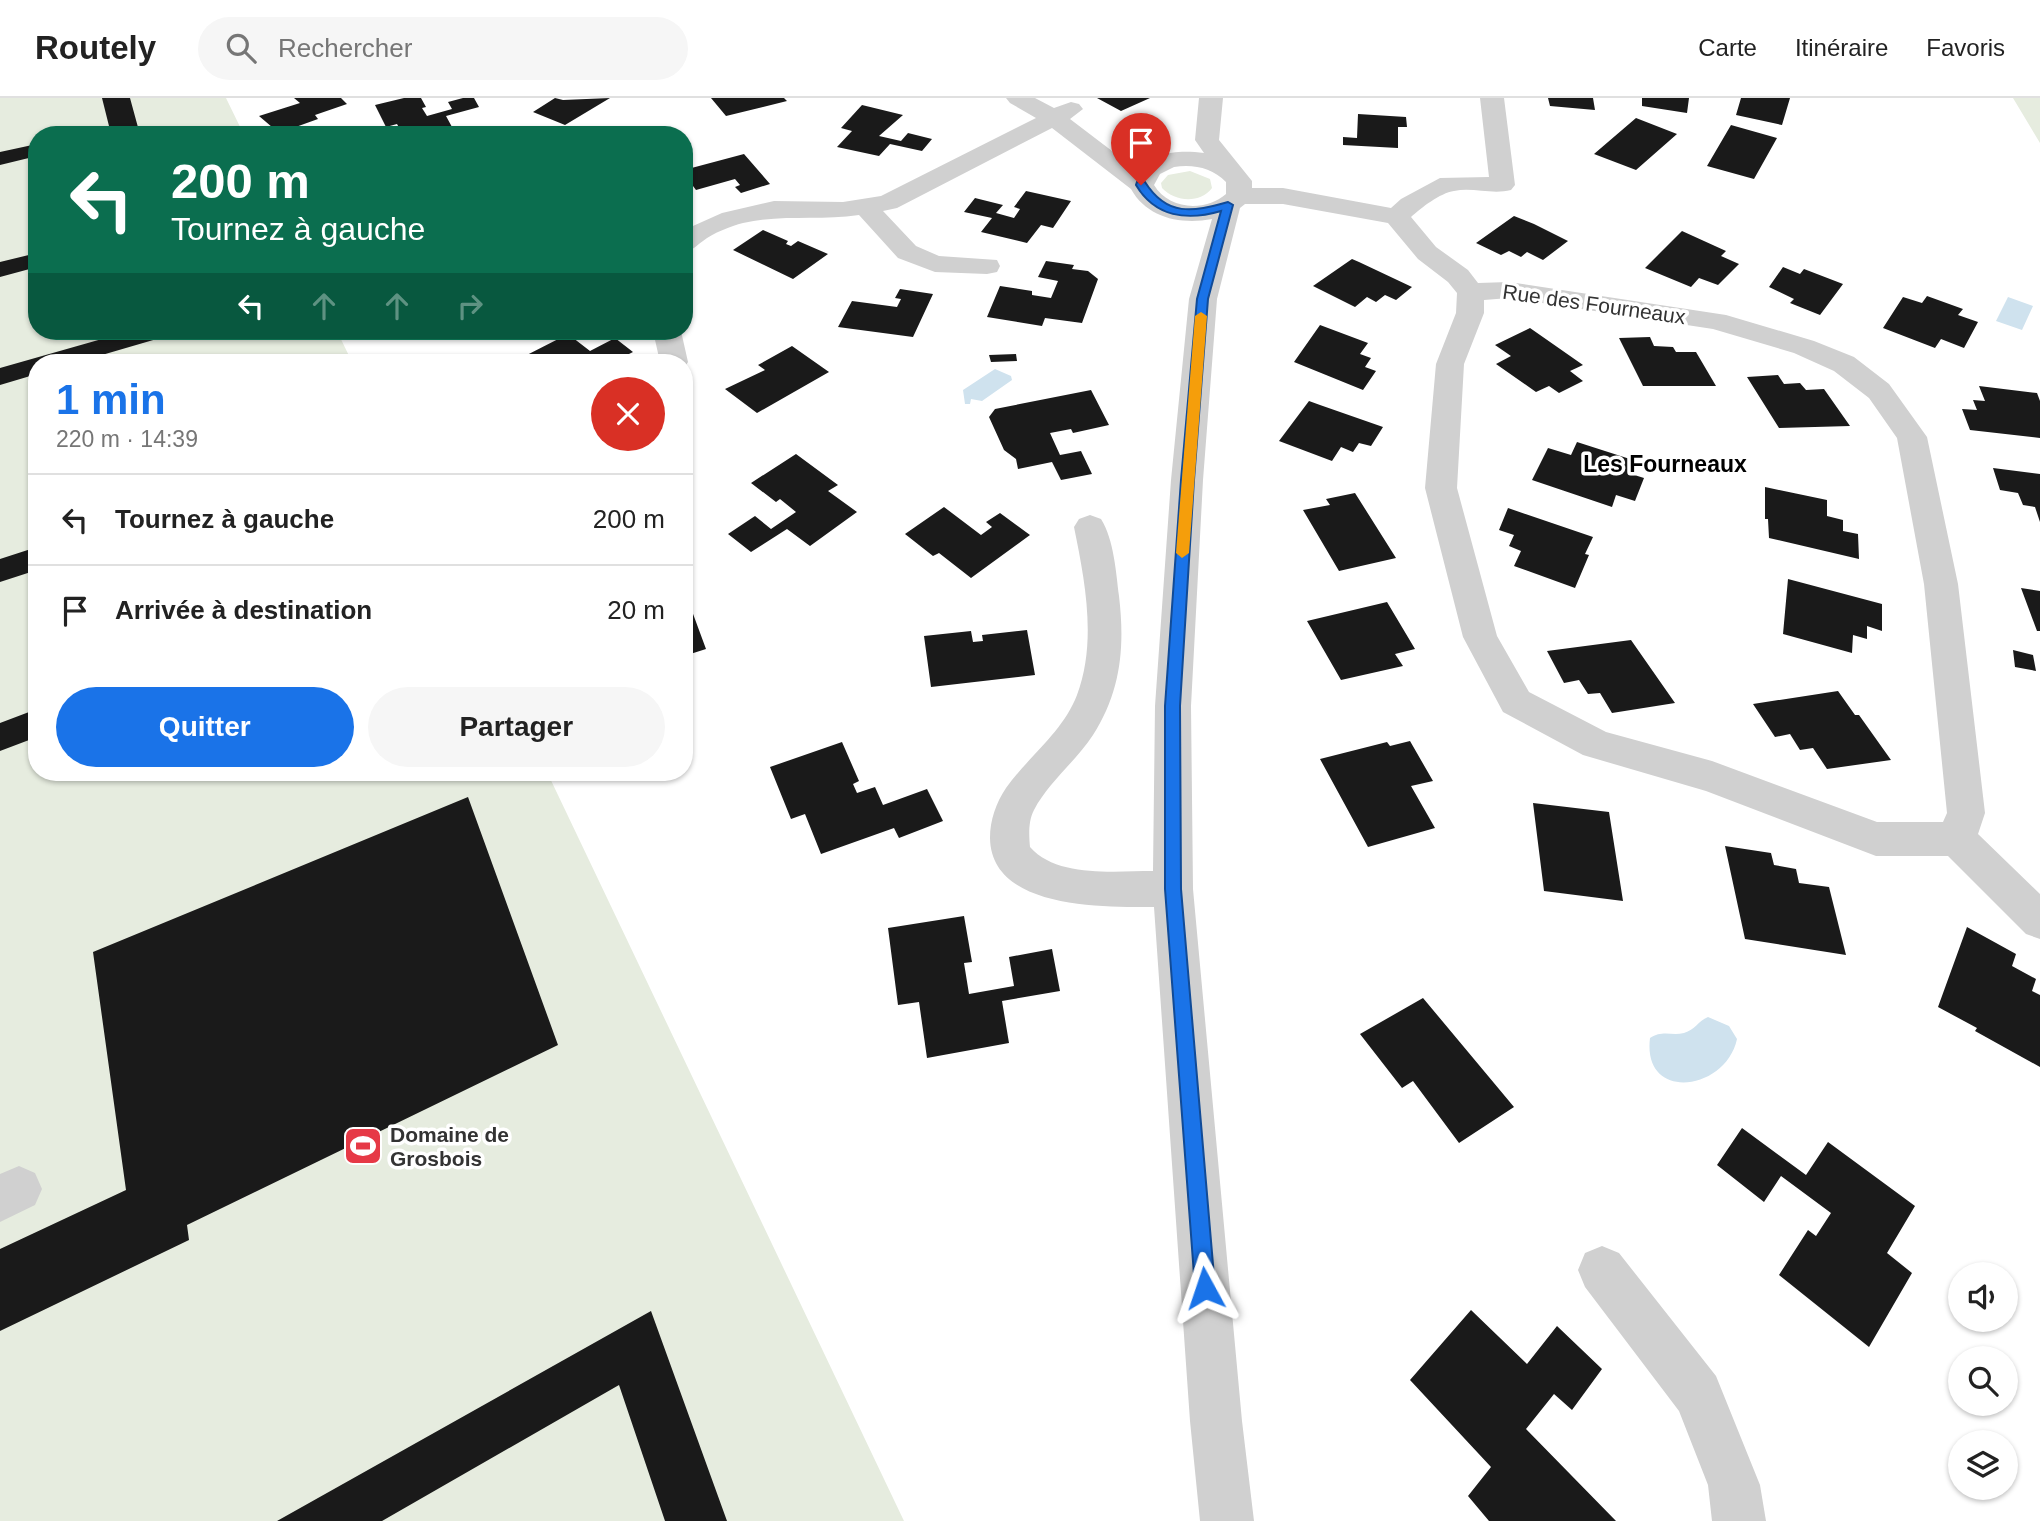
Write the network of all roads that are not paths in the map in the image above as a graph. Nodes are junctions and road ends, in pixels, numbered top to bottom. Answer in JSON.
{"nodes":[{"id":1,"x":1018,"y":98,"type":"edge"},
{"id":2,"x":1211,"y":98,"type":"edge"},
{"id":3,"x":1492,"y":98,"type":"edge"},
{"id":4,"x":1056,"y":108,"type":"edge"},
{"id":5,"x":1207,"y":140,"type":"junction"},
{"id":6,"x":1171,"y":161,"type":"junction"},
{"id":7,"x":1141,"y":185,"type":"junction"},
{"id":8,"x":1233,"y":187,"type":"junction"},
{"id":9,"x":865,"y":207,"type":"junction"},
{"id":10,"x":1173,"y":211,"type":"junction"},
{"id":11,"x":1397,"y":217,"type":"junction"},
{"id":12,"x":693,"y":236,"type":"edge"},
{"id":13,"x":987,"y":266,"type":"dead end"},
{"id":14,"x":1471,"y":292,"type":"junction"},
{"id":15,"x":1203,"y":299,"type":"junction"},
{"id":16,"x":1090,"y":527,"type":"dead end"},
{"id":17,"x":1957,"y":839,"type":"junction"},
{"id":18,"x":1173,"y":889,"type":"junction"},
{"id":19,"x":2040,"y":921,"type":"edge"},
{"id":20,"x":1602,"y":1270,"type":"dead end"},
{"id":21,"x":1227,"y":1521,"type":"edge"},
{"id":22,"x":1739,"y":1521,"type":"edge"}],
"edges":[{"from":1,"to":4,"type":"street"},
{"from":2,"to":5,"type":"street"},
{"from":3,"to":11,"type":"street"},
{"from":4,"to":6,"type":"street"},
{"from":4,"to":7,"type":"street"},
{"from":4,"to":9,"type":"street"},
{"from":5,"to":6,"type":"street"},
{"from":5,"to":8,"type":"street"},
{"from":6,"to":7,"type":"street"},
{"from":6,"to":8,"type":"street"},
{"from":7,"to":10,"type":"street"},
{"from":8,"to":10,"type":"street"},
{"from":8,"to":11,"type":"street"},
{"from":8,"to":15,"type":"street"},
{"from":9,"to":12,"type":"street"},
{"from":9,"to":13,"type":"street"},
{"from":10,"to":15,"type":"street"},
{"from":11,"to":14,"type":"street"},
{"from":14,"to":17,"type":"street","name":"Rue des Fourneaux"},
{"from":14,"to":17,"type":"street","name":"Rue des Fourneaux"},
{"from":15,"to":18,"type":"street"},
{"from":16,"to":18,"type":"street"},
{"from":17,"to":19,"type":"street"},
{"from":18,"to":21,"type":"street"},
{"from":20,"to":22,"type":"street"}]}
